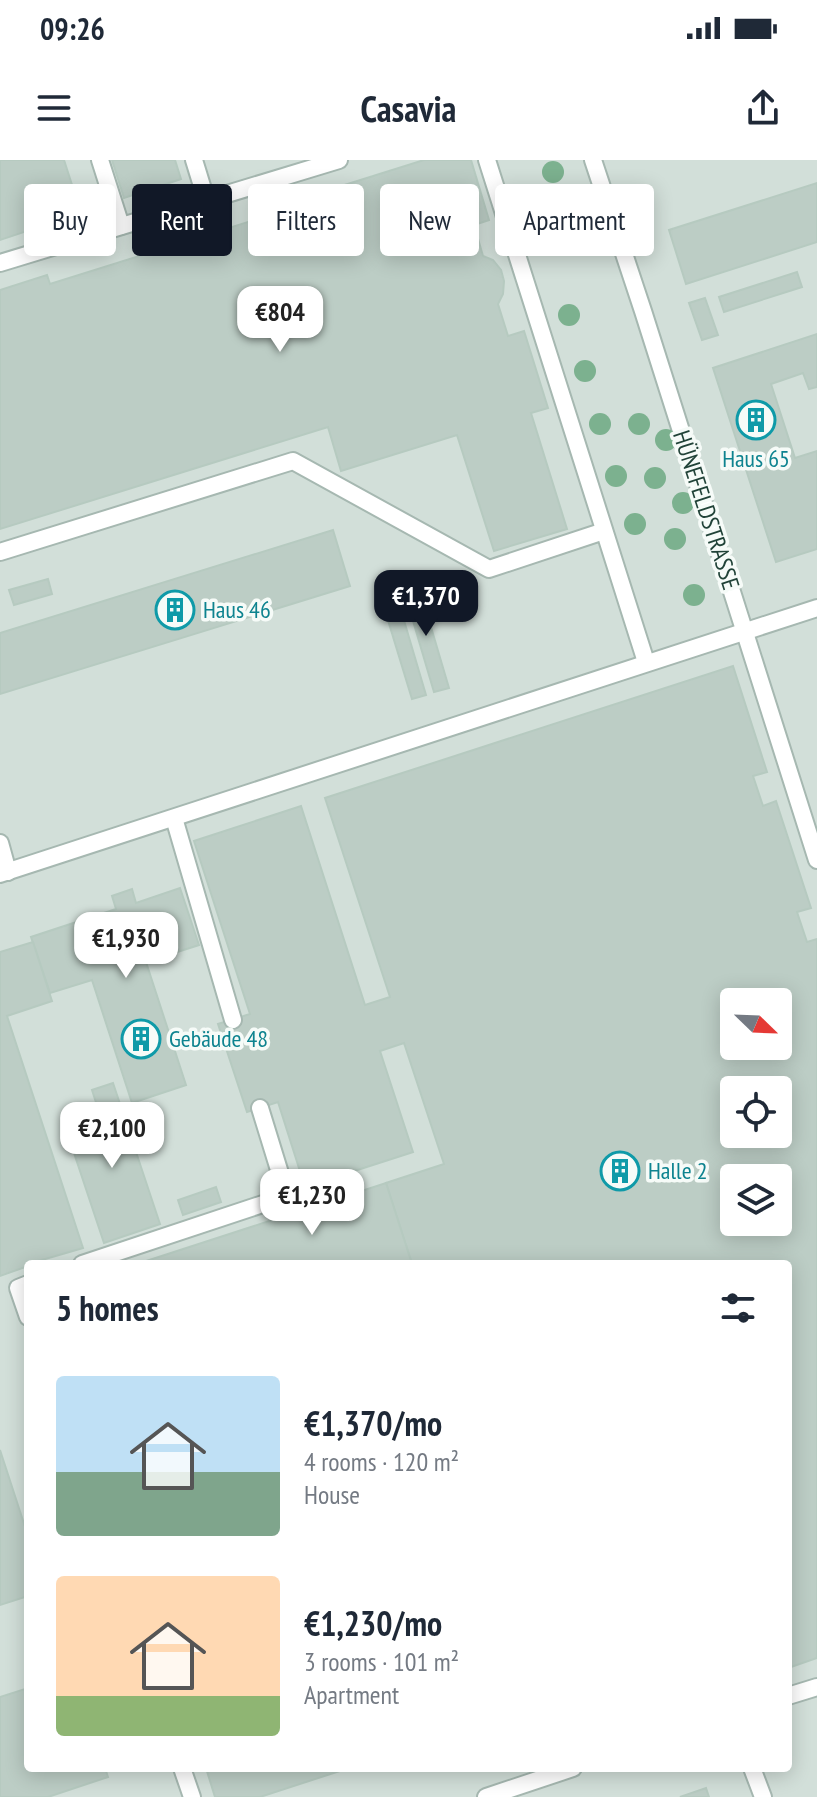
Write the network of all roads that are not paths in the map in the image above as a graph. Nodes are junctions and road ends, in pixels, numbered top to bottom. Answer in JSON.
{"nodes":[{"id":1,"x":100,"y":160,"type":"edge"},
{"id":2,"x":194,"y":160,"type":"edge"},
{"id":3,"x":339,"y":160,"type":"edge"},
{"id":4,"x":487,"y":160,"type":"edge"},
{"id":5,"x":593,"y":160,"type":"edge"},
{"id":6,"x":201,"y":184,"type":"edge"},
{"id":7,"x":232,"y":191,"type":"edge"},
{"id":8,"x":132,"y":223,"type":"edge"},
{"id":9,"x":121,"y":226,"type":"junction"},
{"id":10,"x":0,"y":263,"type":"edge"},
{"id":11,"x":604,"y":531,"type":"junction"},
{"id":12,"x":0,"y":552,"type":"edge"},
{"id":13,"x":817,"y":608,"type":"edge"},
{"id":14,"x":745,"y":631,"type":"junction"},
{"id":15,"x":646,"y":662,"type":"junction"},
{"id":16,"x":174,"y":818,"type":"junction"},
{"id":17,"x":0,"y":843,"type":"edge"},
{"id":18,"x":817,"y":860,"type":"edge"},
{"id":19,"x":4,"y":873,"type":"edge"},
{"id":20,"x":233,"y":1020,"type":"dead end"},
{"id":21,"x":260,"y":1108,"type":"dead end"},
{"id":22,"x":94,"y":1260,"type":"edge"},
{"id":23,"x":24,"y":1286,"type":"edge"},
{"id":24,"x":24,"y":1305,"type":"edge"},
{"id":25,"x":817,"y":1687,"type":"edge"},
{"id":26,"x":792,"y":1695,"type":"edge"},
{"id":27,"x":183,"y":1772,"type":"edge"},
{"id":28,"x":561,"y":1772,"type":"edge"},
{"id":29,"x":754,"y":1772,"type":"edge"},
{"id":30,"x":192,"y":1797,"type":"edge"},
{"id":31,"x":486,"y":1797,"type":"edge"},
{"id":32,"x":763,"y":1797,"type":"edge"}],
"edges":[{"from":1,"to":9,"type":"lane"},
{"from":2,"to":6,"type":"lane"},
{"from":3,"to":7,"type":"lane"},
{"from":4,"to":11,"type":"lane"},
{"from":5,"to":14,"type":"lane","name":"HÜNEFELDSTRASSE"},
{"from":8,"to":9,"type":"lane"},
{"from":9,"to":10,"type":"lane"},
{"from":11,"to":12,"type":"lane"},
{"from":11,"to":15,"type":"lane"},
{"from":13,"to":14,"type":"lane"},
{"from":14,"to":15,"type":"lane"},
{"from":14,"to":18,"type":"lane","name":"HÜNEFELDSTRASSE"},
{"from":15,"to":16,"type":"lane"},
{"from":16,"to":19,"type":"lane"},
{"from":16,"to":20,"type":"lane"},
{"from":17,"to":19,"type":"lane"},
{"from":21,"to":22,"type":"lane"},
{"from":23,"to":24,"type":"lane"},
{"from":25,"to":26,"type":"lane"},
{"from":27,"to":30,"type":"lane"},
{"from":28,"to":31,"type":"lane"},
{"from":29,"to":32,"type":"lane"}]}
